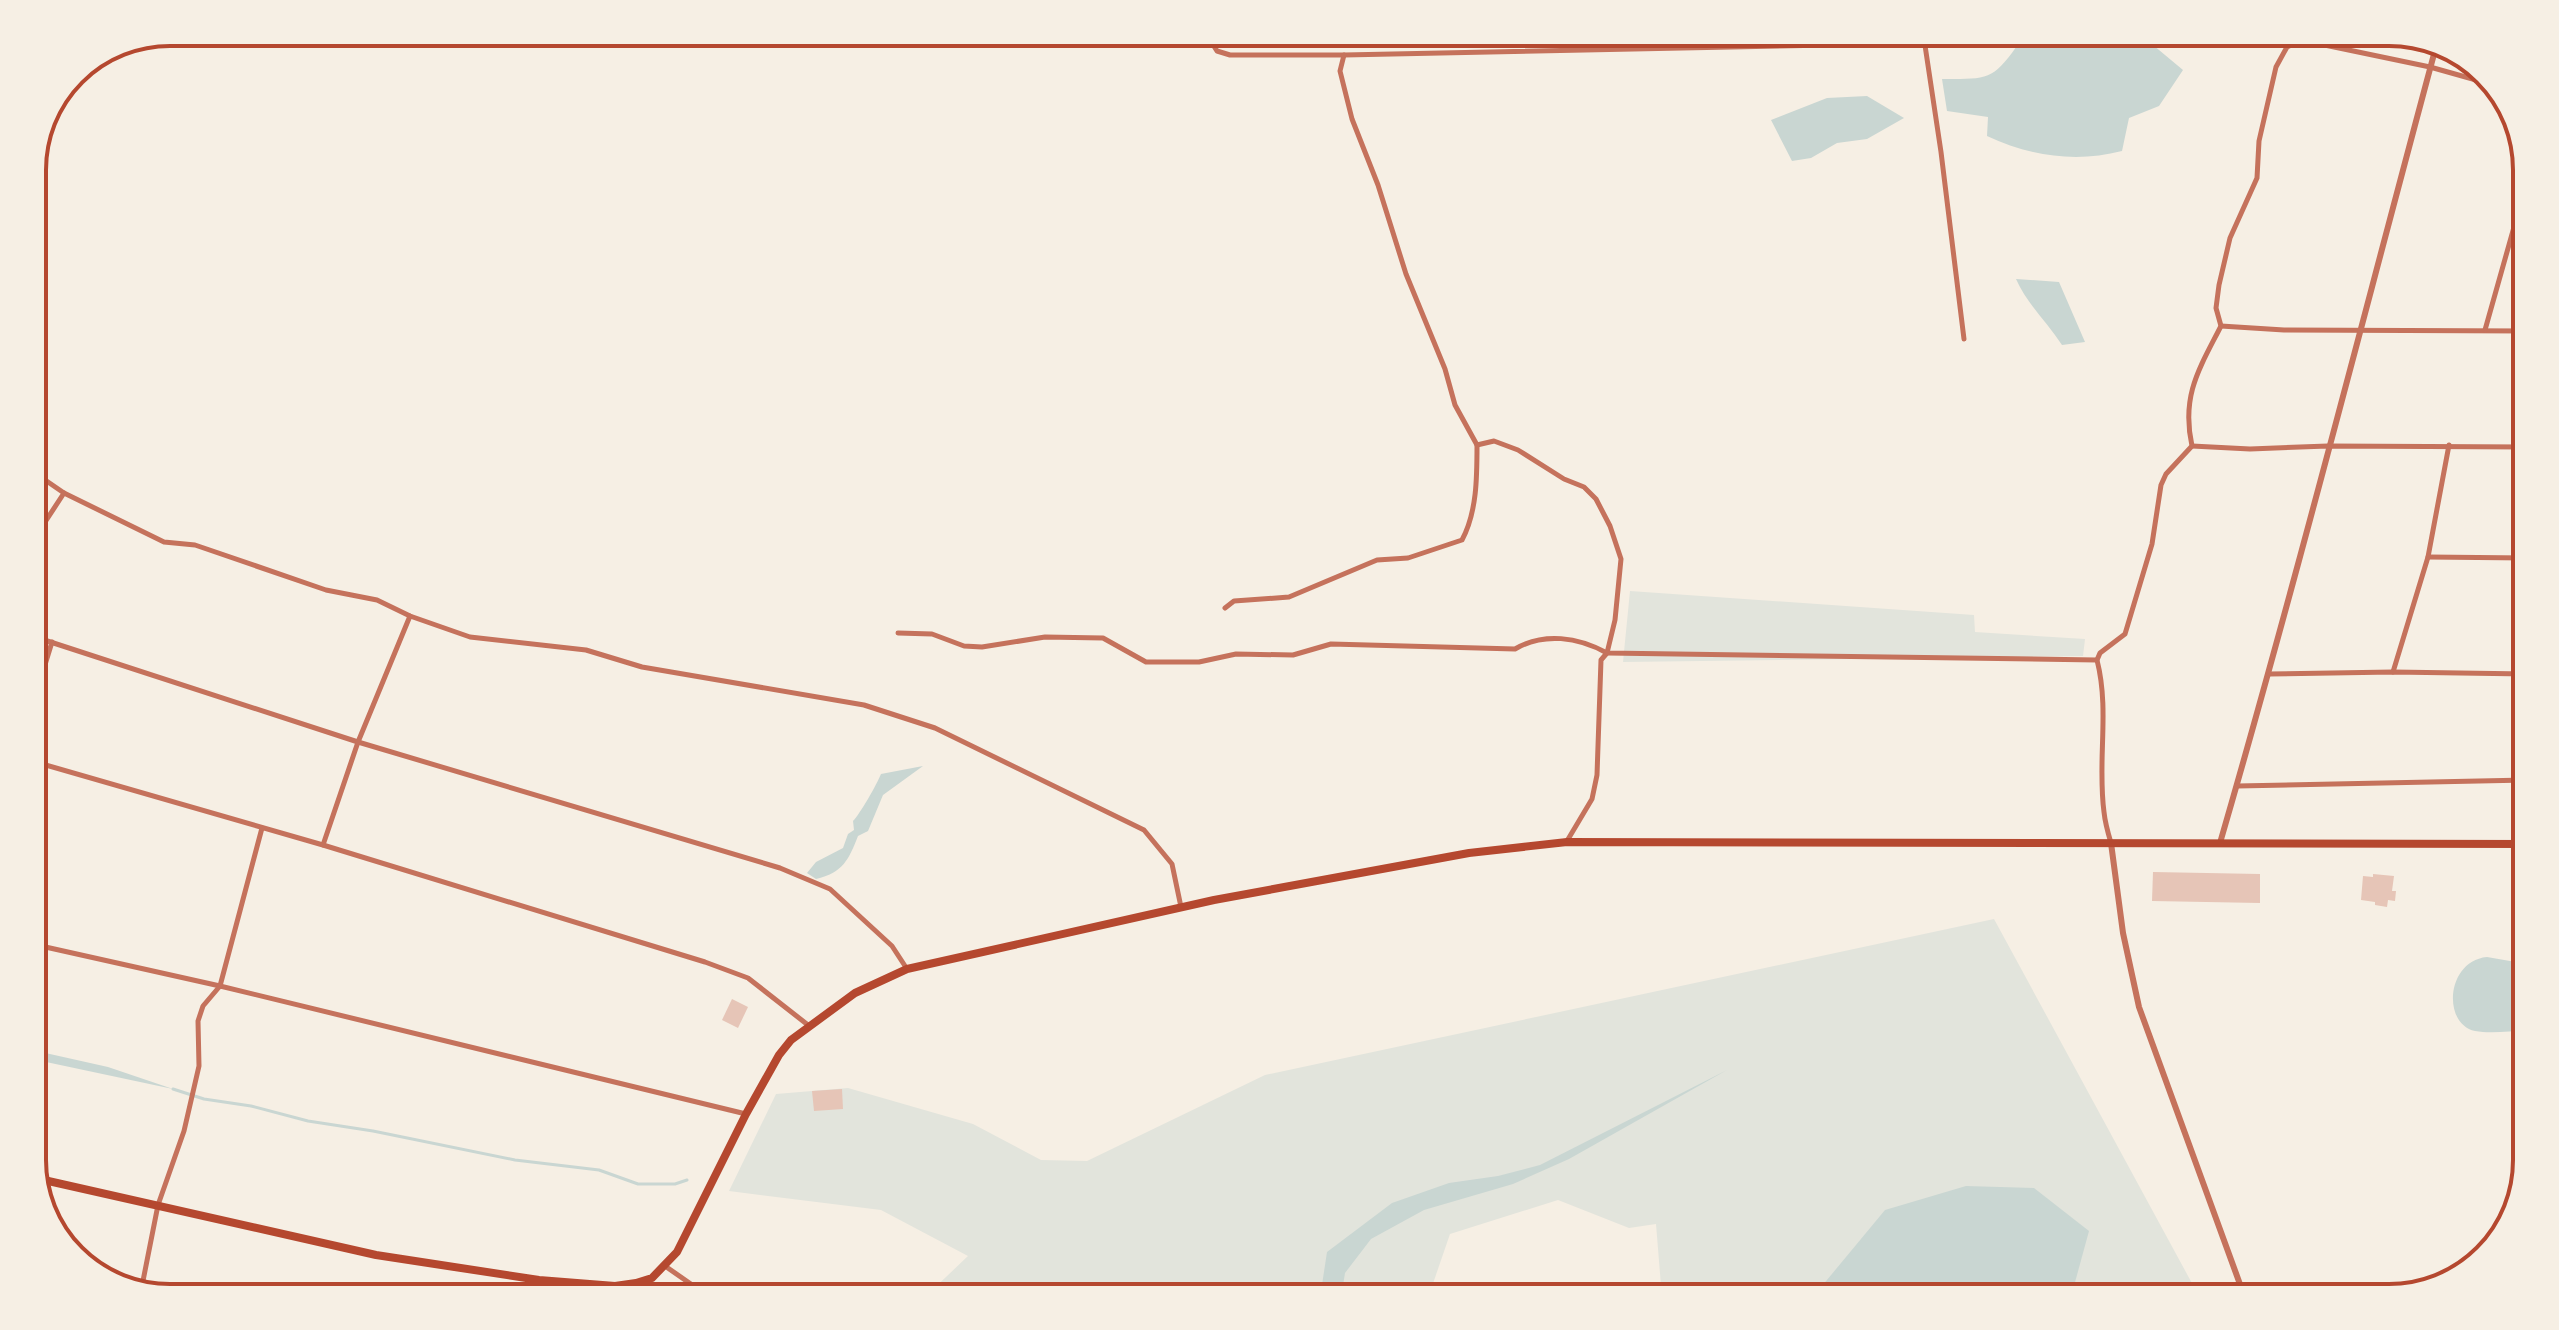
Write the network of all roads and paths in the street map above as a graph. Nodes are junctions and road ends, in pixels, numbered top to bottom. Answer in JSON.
{"nodes":[{"id":1,"x":1214,"y":46,"type":"edge"},
{"id":2,"x":1783,"y":46,"type":"edge"},
{"id":3,"x":1925,"y":46,"type":"edge"},
{"id":4,"x":2289,"y":46,"type":"edge"},
{"id":5,"x":2329,"y":46,"type":"edge"},
{"id":6,"x":1344,"y":55,"type":"junction"},
{"id":7,"x":2434,"y":55,"type":"edge"},
{"id":8,"x":2430,"y":67,"type":"junction"},
{"id":9,"x":2473,"y":79,"type":"edge"},
{"id":10,"x":2513,"y":232,"type":"edge"},
{"id":11,"x":2221,"y":326,"type":"junction"},
{"id":12,"x":2358,"y":330,"type":"junction"},
{"id":13,"x":2485,"y":330,"type":"junction"},
{"id":14,"x":2513,"y":331,"type":"edge"},
{"id":15,"x":1964,"y":339,"type":"dead end"},
{"id":16,"x":1477,"y":445,"type":"junction"},
{"id":17,"x":2449,"y":445,"type":"junction"},
{"id":18,"x":2192,"y":446,"type":"junction"},
{"id":19,"x":2328,"y":446,"type":"junction"},
{"id":20,"x":2513,"y":447,"type":"edge"},
{"id":21,"x":46,"y":481,"type":"edge"},
{"id":22,"x":64,"y":493,"type":"junction"},
{"id":23,"x":46,"y":521,"type":"edge"},
{"id":24,"x":2428,"y":557,"type":"junction"},
{"id":25,"x":2513,"y":558,"type":"edge"},
{"id":26,"x":1225,"y":608,"type":"dead end"},
{"id":27,"x":410,"y":616,"type":"junction"},
{"id":28,"x":898,"y":633,"type":"dead end"},
{"id":29,"x":46,"y":640,"type":"edge"},
{"id":30,"x":52,"y":642,"type":"junction"},
{"id":31,"x":1607,"y":653,"type":"junction"},
{"id":32,"x":2097,"y":660,"type":"junction"},
{"id":33,"x":46,"y":662,"type":"edge"},
{"id":34,"x":2393,"y":672,"type":"junction"},
{"id":35,"x":2269,"y":674,"type":"junction"},
{"id":36,"x":2513,"y":674,"type":"edge"},
{"id":37,"x":358,"y":742,"type":"junction"},
{"id":38,"x":46,"y":765,"type":"edge"},
{"id":39,"x":2513,"y":780,"type":"edge"},
{"id":40,"x":2237,"y":786,"type":"junction"},
{"id":41,"x":262,"y":828,"type":"junction"},
{"id":42,"x":1567,"y":842,"type":"junction"},
{"id":43,"x":2111,"y":843,"type":"junction"},
{"id":44,"x":2220,"y":843,"type":"junction"},
{"id":45,"x":2513,"y":844,"type":"edge"},
{"id":46,"x":323,"y":845,"type":"junction"},
{"id":47,"x":1181,"y":909,"type":"junction"},
{"id":48,"x":46,"y":947,"type":"edge"},
{"id":49,"x":907,"y":969,"type":"junction"},
{"id":50,"x":220,"y":986,"type":"junction"},
{"id":51,"x":808,"y":1025,"type":"junction"},
{"id":52,"x":746,"y":1114,"type":"junction"},
{"id":53,"x":48,"y":1181,"type":"edge"},
{"id":54,"x":158,"y":1205,"type":"junction"},
{"id":55,"x":665,"y":1266,"type":"junction"},
{"id":56,"x":143,"y":1281,"type":"edge"},
{"id":57,"x":590,"y":1284,"type":"edge"},
{"id":58,"x":629,"y":1284,"type":"edge"},
{"id":59,"x":691,"y":1284,"type":"edge"},
{"id":60,"x":2240,"y":1284,"type":"edge"}],
"edges":[{"from":1,"to":6,"type":"street"},
{"from":2,"to":6,"type":"street"},
{"from":3,"to":15,"type":"street"},
{"from":4,"to":11,"type":"street"},
{"from":5,"to":8,"type":"street"},
{"from":6,"to":16,"type":"street"},
{"from":7,"to":8,"type":"street"},
{"from":8,"to":9,"type":"street"},
{"from":8,"to":12,"type":"street"},
{"from":10,"to":13,"type":"street"},
{"from":11,"to":12,"type":"street"},
{"from":11,"to":18,"type":"street"},
{"from":12,"to":13,"type":"street"},
{"from":12,"to":19,"type":"street"},
{"from":13,"to":14,"type":"street"},
{"from":16,"to":26,"type":"street"},
{"from":16,"to":31,"type":"street"},
{"from":17,"to":19,"type":"street"},
{"from":17,"to":20,"type":"street"},
{"from":17,"to":24,"type":"street"},
{"from":18,"to":19,"type":"street"},
{"from":18,"to":32,"type":"street"},
{"from":19,"to":35,"type":"street"},
{"from":21,"to":22,"type":"street"},
{"from":22,"to":23,"type":"street"},
{"from":22,"to":27,"type":"street"},
{"from":24,"to":25,"type":"street"},
{"from":24,"to":34,"type":"street"},
{"from":27,"to":37,"type":"street"},
{"from":27,"to":47,"type":"street"},
{"from":28,"to":31,"type":"street"},
{"from":29,"to":30,"type":"street"},
{"from":30,"to":33,"type":"street"},
{"from":30,"to":37,"type":"street"},
{"from":31,"to":32,"type":"street"},
{"from":31,"to":42,"type":"street"},
{"from":32,"to":43,"type":"street"},
{"from":34,"to":35,"type":"street"},
{"from":34,"to":36,"type":"street"},
{"from":35,"to":40,"type":"street"},
{"from":37,"to":46,"type":"street"},
{"from":37,"to":49,"type":"street"},
{"from":38,"to":41,"type":"street"},
{"from":39,"to":40,"type":"street"},
{"from":40,"to":44,"type":"street"},
{"from":41,"to":46,"type":"street"},
{"from":41,"to":50,"type":"street"},
{"from":42,"to":43,"type":"main road"},
{"from":42,"to":47,"type":"main road"},
{"from":43,"to":44,"type":"main road"},
{"from":43,"to":60,"type":"street"},
{"from":44,"to":45,"type":"main road"},
{"from":46,"to":51,"type":"street"},
{"from":47,"to":49,"type":"main road"},
{"from":48,"to":50,"type":"street"},
{"from":49,"to":51,"type":"main road"},
{"from":50,"to":52,"type":"street"},
{"from":50,"to":54,"type":"street"},
{"from":51,"to":52,"type":"main road"},
{"from":52,"to":55,"type":"main road"},
{"from":53,"to":54,"type":"main road"},
{"from":54,"to":56,"type":"street"},
{"from":54,"to":57,"type":"main road"},
{"from":55,"to":58,"type":"main road"},
{"from":55,"to":59,"type":"street"}]}
